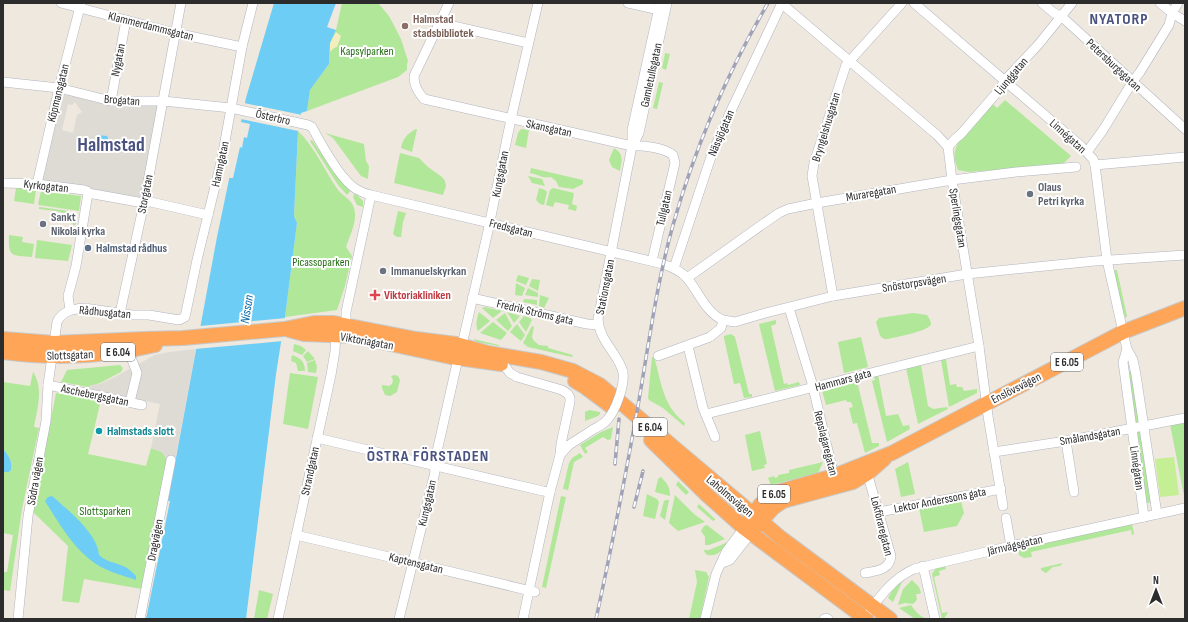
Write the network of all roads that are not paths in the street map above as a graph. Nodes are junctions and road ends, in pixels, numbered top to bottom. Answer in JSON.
{"nodes":[{"id":1,"x":61,"y":3,"type":"edge"},
{"id":2,"x":181,"y":3,"type":"edge"},
{"id":3,"x":253,"y":3,"type":"edge"},
{"id":4,"x":449,"y":3,"type":"edge"},
{"id":5,"x":538,"y":3,"type":"edge"},
{"id":6,"x":628,"y":3,"type":"edge"},
{"id":7,"x":782,"y":3,"type":"edge"},
{"id":8,"x":902,"y":3,"type":"edge"},
{"id":9,"x":914,"y":3,"type":"edge"},
{"id":10,"x":1042,"y":3,"type":"edge"},
{"id":11,"x":1072,"y":3,"type":"edge"},
{"id":12,"x":1160,"y":3,"type":"edge"},
{"id":13,"x":1178,"y":3,"type":"edge"},
{"id":14,"x":77,"y":5,"type":"edge"},
{"id":15,"x":663,"y":7,"type":"edge"},
{"id":16,"x":1172,"y":13,"type":"junction"},
{"id":17,"x":1060,"y":16,"type":"junction"},
{"id":18,"x":126,"y":20,"type":"junction"},
{"id":19,"x":1185,"y":22,"type":"edge"},
{"id":20,"x":440,"y":23,"type":"junction"},
{"id":21,"x":175,"y":33,"type":"junction"},
{"id":22,"x":528,"y":43,"type":"junction"},
{"id":23,"x":242,"y":47,"type":"junction"},
{"id":24,"x":850,"y":61,"type":"junction"},
{"id":25,"x":1005,"y":80,"type":"junction"},
{"id":26,"x":1133,"y":81,"type":"junction"},
{"id":27,"x":3,"y":82,"type":"edge"},
{"id":28,"x":59,"y":88,"type":"junction"},
{"id":29,"x":111,"y":101,"type":"junction"},
{"id":30,"x":163,"y":101,"type":"junction"},
{"id":31,"x":231,"y":108,"type":"junction"},
{"id":32,"x":243,"y":110,"type":"joint"},
{"id":33,"x":511,"y":119,"type":"junction"},
{"id":34,"x":304,"y":124,"type":"joint"},
{"id":35,"x":1185,"y":129,"type":"edge"},
{"id":36,"x":632,"y":146,"type":"junction"},
{"id":37,"x":948,"y":147,"type":"junction"},
{"id":38,"x":1087,"y":152,"type":"junction"},
{"id":39,"x":673,"y":155,"type":"joint"},
{"id":40,"x":1185,"y":157,"type":"edge"},
{"id":41,"x":1095,"y":165,"type":"junction"},
{"id":42,"x":1076,"y":167,"type":"dead end"},
{"id":43,"x":952,"y":180,"type":"junction"},
{"id":44,"x":3,"y":183,"type":"edge"},
{"id":45,"x":37,"y":184,"type":"junction"},
{"id":46,"x":88,"y":193,"type":"junction"},
{"id":47,"x":371,"y":196,"type":"junction"},
{"id":48,"x":141,"y":202,"type":"junction"},
{"id":49,"x":817,"y":203,"type":"junction"},
{"id":50,"x":208,"y":215,"type":"junction"},
{"id":51,"x":489,"y":223,"type":"junction"},
{"id":52,"x":612,"y":252,"type":"junction"},
{"id":53,"x":1185,"y":254,"type":"edge"},
{"id":54,"x":1107,"y":260,"type":"junction"},
{"id":55,"x":652,"y":261,"type":"junction"},
{"id":56,"x":674,"y":268,"type":"junction"},
{"id":57,"x":967,"y":274,"type":"junction"},
{"id":58,"x":687,"y":278,"type":"junction"},
{"id":59,"x":833,"y":296,"type":"junction"},
{"id":60,"x":472,"y":298,"type":"junction"},
{"id":61,"x":789,"y":308,"type":"junction"},
{"id":62,"x":1185,"y":308,"type":"edge"},
{"id":63,"x":70,"y":310,"type":"junction"},
{"id":64,"x":120,"y":313,"type":"junction"},
{"id":65,"x":179,"y":320,"type":"joint"},
{"id":66,"x":723,"y":320,"type":"junction"},
{"id":67,"x":598,"y":325,"type":"junction"},
{"id":68,"x":335,"y":329,"type":"junction"},
{"id":69,"x":1123,"y":332,"type":"junction"},
{"id":70,"x":197,"y":337,"type":"joint"},
{"id":71,"x":183,"y":338,"type":"junction"},
{"id":72,"x":3,"y":339,"type":"edge"},
{"id":73,"x":414,"y":344,"type":"junction"},
{"id":74,"x":462,"y":345,"type":"junction"},
{"id":75,"x":688,"y":346,"type":"junction"},
{"id":76,"x":979,"y":346,"type":"junction"},
{"id":77,"x":1127,"y":349,"type":"junction"},
{"id":78,"x":53,"y":350,"type":"junction"},
{"id":79,"x":130,"y":350,"type":"junction"},
{"id":80,"x":3,"y":352,"type":"edge"},
{"id":81,"x":658,"y":356,"type":"dead end"},
{"id":82,"x":494,"y":360,"type":"junction"},
{"id":83,"x":457,"y":363,"type":"junction"},
{"id":84,"x":573,"y":375,"type":"junction"},
{"id":85,"x":48,"y":385,"type":"junction"},
{"id":86,"x":813,"y":388,"type":"junction"},
{"id":87,"x":130,"y":402,"type":"junction"},
{"id":88,"x":987,"y":403,"type":"junction"},
{"id":89,"x":142,"y":405,"type":"dead end"},
{"id":90,"x":706,"y":414,"type":"junction"},
{"id":91,"x":1185,"y":418,"type":"edge"},
{"id":92,"x":1144,"y":426,"type":"junction"},
{"id":93,"x":1131,"y":429,"type":"junction"},
{"id":94,"x":715,"y":437,"type":"dead end"},
{"id":95,"x":317,"y":438,"type":"junction"},
{"id":96,"x":1066,"y":441,"type":"junction"},
{"id":97,"x":994,"y":452,"type":"junction"},
{"id":98,"x":560,"y":455,"type":"junction"},
{"id":99,"x":171,"y":460,"type":"dead end"},
{"id":100,"x":434,"y":465,"type":"junction"},
{"id":101,"x":869,"y":467,"type":"junction"},
{"id":102,"x":836,"y":481,"type":"junction"},
{"id":103,"x":1001,"y":489,"type":"junction"},
{"id":104,"x":550,"y":492,"type":"junction"},
{"id":105,"x":1074,"y":492,"type":"dead end"},
{"id":106,"x":1003,"y":506,"type":"dead end"},
{"id":107,"x":1185,"y":508,"type":"edge"},
{"id":108,"x":879,"y":512,"type":"junction"},
{"id":109,"x":1157,"y":514,"type":"junction"},
{"id":110,"x":1144,"y":517,"type":"junction"},
{"id":111,"x":757,"y":518,"type":"junction"},
{"id":112,"x":1006,"y":518,"type":"dead end"},
{"id":113,"x":747,"y":530,"type":"junction"},
{"id":114,"x":296,"y":535,"type":"junction"},
{"id":115,"x":1011,"y":546,"type":"junction"},
{"id":116,"x":413,"y":562,"type":"junction"},
{"id":117,"x":923,"y":566,"type":"junction"},
{"id":118,"x":865,"y":573,"type":"dead end"},
{"id":119,"x":532,"y":592,"type":"junction"},
{"id":120,"x":867,"y":615,"type":"edge"},
{"id":121,"x":18,"y":619,"type":"edge"},
{"id":122,"x":140,"y":619,"type":"edge"},
{"id":123,"x":278,"y":619,"type":"edge"},
{"id":124,"x":399,"y":619,"type":"edge"},
{"id":125,"x":523,"y":619,"type":"edge"},
{"id":126,"x":705,"y":619,"type":"edge"},
{"id":127,"x":824,"y":619,"type":"edge"},
{"id":128,"x":828,"y":619,"type":"edge"},
{"id":129,"x":890,"y":619,"type":"edge"},
{"id":130,"x":935,"y":619,"type":"edge"}],
"edges":[{"from":1,"to":14,"type":"street","name":"Klammerdammsgatan"},
{"from":2,"to":21,"type":"street","name":"Storgatan"},
{"from":3,"to":23,"type":"street","name":"Hamngatan"},
{"from":4,"to":20,"type":"street"},
{"from":5,"to":22,"type":"street","name":"Kungsgatan"},
{"from":6,"to":15,"type":"street"},
{"from":7,"to":24,"type":"street"},
{"from":7,"to":56,"type":"street","name":"Nässjögatan"},
{"from":8,"to":24,"type":"street","name":"Bryngelshusgatan"},
{"from":9,"to":25,"type":"street","name":"Linnégatan"},
{"from":10,"to":17,"type":"street","name":"Petersburgsgatan"},
{"from":11,"to":17,"type":"street","name":"Ljunggatan"},
{"from":12,"to":16,"type":"street"},
{"from":13,"to":16,"type":"street"},
{"from":14,"to":18,"type":"street","name":"Klammerdammsgatan"},
{"from":14,"to":28,"type":"street","name":"Köpmansgatan"},
{"from":15,"to":36,"type":"street","name":"Gamletullsgatan"},
{"from":16,"to":19,"type":"street"},
{"from":16,"to":26,"type":"street"},
{"from":17,"to":25,"type":"street","name":"Ljunggatan"},
{"from":17,"to":26,"type":"street","name":"Petersburgsgatan"},
{"from":18,"to":21,"type":"street","name":"Klammerdammsgatan"},
{"from":18,"to":29,"type":"street","name":"Nygatan"},
{"from":20,"to":22,"type":"street"},
{"from":20,"to":33,"type":"street","name":"Skansgatan"},
{"from":21,"to":23,"type":"street","name":"Klammerdammsgatan"},
{"from":21,"to":30,"type":"street","name":"Storgatan"},
{"from":22,"to":33,"type":"street","name":"Kungsgatan"},
{"from":23,"to":31,"type":"street","name":"Hamngatan"},
{"from":24,"to":37,"type":"street"},
{"from":24,"to":49,"type":"street","name":"Bryngelshusgatan"},
{"from":25,"to":37,"type":"street","name":"Ljunggatan"},
{"from":25,"to":38,"type":"street","name":"Linnégatan"},
{"from":26,"to":35,"type":"street","name":"Petersburgsgatan"},
{"from":26,"to":38,"type":"street"},
{"from":27,"to":28,"type":"street","name":"Brogatan"},
{"from":28,"to":29,"type":"street","name":"Brogatan"},
{"from":28,"to":45,"type":"street","name":"Köpmansgatan"},
{"from":29,"to":30,"type":"street","name":"Brogatan"},
{"from":30,"to":31,"type":"street","name":"Brogatan"},
{"from":30,"to":48,"type":"street","name":"Storgatan"},
{"from":31,"to":32,"type":"street","name":"Brogatan"},
{"from":31,"to":50,"type":"street","name":"Hamngatan"},
{"from":32,"to":34,"type":"street","name":"Österbro"},
{"from":33,"to":36,"type":"street","name":"Skansgatan"},
{"from":33,"to":51,"type":"street","name":"Kungsgatan"},
{"from":34,"to":47,"type":"street","name":"Fredsgatan"},
{"from":36,"to":39,"type":"street","name":"Skansgatan"},
{"from":36,"to":52,"type":"street","name":"Gamletullsgatan"},
{"from":37,"to":43,"type":"street","name":"Sperlingsgatan"},
{"from":38,"to":41,"type":"street","name":"Linnégatan"},
{"from":39,"to":55,"type":"street","name":"Tullgatan"},
{"from":40,"to":41,"type":"street"},
{"from":41,"to":54,"type":"street","name":"Linnégatan"},
{"from":42,"to":43,"type":"street","name":"Muraregatan"},
{"from":43,"to":49,"type":"street","name":"Muraregatan"},
{"from":43,"to":57,"type":"street","name":"Sperlingsgatan"},
{"from":44,"to":45,"type":"street","name":"Kyrkogatan"},
{"from":45,"to":46,"type":"street","name":"Kyrkogatan"},
{"from":46,"to":48,"type":"street","name":"Kyrkogatan"},
{"from":46,"to":63,"type":"street"},
{"from":47,"to":51,"type":"street","name":"Fredsgatan"},
{"from":47,"to":68,"type":"street","name":"Strandgatan"},
{"from":48,"to":50,"type":"street"},
{"from":48,"to":64,"type":"street","name":"Storgatan"},
{"from":49,"to":58,"type":"street","name":"Muraregatan"},
{"from":49,"to":59,"type":"street","name":"Bryngelshusgatan"},
{"from":50,"to":65,"type":"street","name":"Hamngatan"},
{"from":51,"to":52,"type":"street","name":"Fredsgatan"},
{"from":51,"to":60,"type":"street","name":"Kungsgatan"},
{"from":52,"to":55,"type":"street","name":"Fredsgatan"},
{"from":52,"to":67,"type":"street","name":"Stationsgatan"},
{"from":53,"to":54,"type":"street","name":"Snöstorpsvägen"},
{"from":54,"to":57,"type":"street","name":"Snöstorpsvägen"},
{"from":54,"to":69,"type":"street","name":"Linnégatan"},
{"from":55,"to":56,"type":"street","name":"Fredsgatan"},
{"from":56,"to":58,"type":"street","name":"Fredsgatan"},
{"from":57,"to":59,"type":"street","name":"Snöstorpsvägen"},
{"from":57,"to":76,"type":"street","name":"Sperlingsgatan"},
{"from":58,"to":66,"type":"street","name":"Fredsgatan"},
{"from":59,"to":61,"type":"street","name":"Snöstorpsvägen"},
{"from":60,"to":67,"type":"street","name":"Fredrik Ströms gata"},
{"from":60,"to":74,"type":"street","name":"Kungsgatan"},
{"from":61,"to":66,"type":"street","name":"Snöstorpsvägen"},
{"from":61,"to":86,"type":"street","name":"Repslagaregatan"},
{"from":62,"to":69,"type":"highway","name":"Enslövsvägen","number":"E 6.05"},
{"from":63,"to":64,"type":"street","name":"Rådhusgatan"},
{"from":63,"to":78,"type":"street","name":"Rådhusgatan"},
{"from":64,"to":65,"type":"street","name":"Rådhusgatan"},
{"from":66,"to":75,"type":"street"},
{"from":67,"to":98,"type":"street","name":"Stationsgatan","bridge":true},
{"from":68,"to":70,"type":"highway","name":"Viktoriagatan","number":"E 6.04"},
{"from":68,"to":73,"type":"highway","name":"Viktoriagatan","number":"E 6.04"},
{"from":68,"to":73,"type":"highway","name":"Viktoriagatan","number":"E 6.04"},
{"from":68,"to":95,"type":"street","name":"Strandgatan"},
{"from":69,"to":77,"type":"street","name":"Linnégatan"},
{"from":69,"to":88,"type":"highway","name":"Enslövsvägen","number":"E 6.05"},
{"from":70,"to":71,"type":"highway","name":"Slottsgatan","number":"E 6.04"},
{"from":71,"to":78,"type":"highway","name":"Slottsgatan","number":"E 6.04"},
{"from":71,"to":79,"type":"highway","name":"Slottsgatan","number":"E 6.04"},
{"from":72,"to":78,"type":"highway","name":"Slottsgatan","number":"E 6.04"},
{"from":73,"to":74,"type":"highway","name":"Viktoriagatan","number":"E 6.04"},
{"from":73,"to":82,"type":"highway","name":"Viktoriagatan","number":"E 6.04"},
{"from":73,"to":83,"type":"highway","name":"Viktoriagatan","number":"E 6.04"},
{"from":74,"to":82,"type":"highway","name":"Viktoriagatan","number":"E 6.04"},
{"from":75,"to":81,"type":"street"},
{"from":75,"to":90,"type":"street"},
{"from":76,"to":86,"type":"street","name":"Hammars gata"},
{"from":76,"to":88,"type":"street","name":"Sperlingsgatan"},
{"from":77,"to":92,"type":"street","name":"Linnégatan"},
{"from":77,"to":93,"type":"street","name":"Linnégatan"},
{"from":78,"to":79,"type":"highway","name":"Slottsgatan","number":"E 6.04"},
{"from":78,"to":80,"type":"highway","name":"Slottsgatan","number":"E 6.04"},
{"from":78,"to":85,"type":"street","name":"Södra vägen"},
{"from":79,"to":87,"type":"street"},
{"from":82,"to":83,"type":"highway","name":"Viktoriagatan","number":"E 6.04"},
{"from":82,"to":84,"type":"highway","name":"Viktoriagatan","number":"E 6.04"},
{"from":82,"to":84,"type":"highway","name":"Viktoriagatan","number":"E 6.04"},
{"from":82,"to":98,"type":"street","name":"Viktoriagatan"},
{"from":83,"to":100,"type":"street","name":"Kungsgatan"},
{"from":84,"to":111,"type":"highway","name":"Laholmsvägen","number":"E 6.04"},
{"from":84,"to":113,"type":"highway","name":"Laholmsvägen","number":"E 6.04"},
{"from":85,"to":87,"type":"street","name":"Aschebergsgatan"},
{"from":85,"to":121,"type":"street","name":"Södra vägen"},
{"from":86,"to":90,"type":"street","name":"Hammars gata"},
{"from":86,"to":102,"type":"street","name":"Repslagaregatan"},
{"from":87,"to":89,"type":"street","name":"Aschebergsgatan"},
{"from":88,"to":97,"type":"street","name":"Sperlingsgatan"},
{"from":88,"to":101,"type":"highway","name":"Enslövsvägen","number":"E 6.05"},
{"from":90,"to":94,"type":"street"},
{"from":91,"to":92,"type":"street","name":"Smålandsgatan"},
{"from":92,"to":93,"type":"street","name":"Smålandsgatan"},
{"from":92,"to":109,"type":"street","name":"Linnégatan"},
{"from":93,"to":96,"type":"street","name":"Smålandsgatan"},
{"from":93,"to":110,"type":"street","name":"Linnégatan"},
{"from":95,"to":100,"type":"street"},
{"from":95,"to":114,"type":"street","name":"Strandgatan"},
{"from":96,"to":97,"type":"street","name":"Smålandsgatan"},
{"from":96,"to":105,"type":"street"},
{"from":97,"to":103,"type":"street","name":"Sperlingsgatan"},
{"from":98,"to":104,"type":"street"},
{"from":99,"to":122,"type":"street","name":"Dragvägen"},
{"from":100,"to":104,"type":"street"},
{"from":100,"to":116,"type":"street","name":"Kungsgatan"},
{"from":101,"to":102,"type":"highway","name":"Enslövsvägen","number":"E 6.05"},
{"from":101,"to":108,"type":"street","name":"Lokföraregatan"},
{"from":102,"to":111,"type":"highway","name":"Enslövsvägen","number":"E 6.05"},
{"from":103,"to":106,"type":"street","name":"Sperlingsgatan"},
{"from":103,"to":108,"type":"street","name":"Lektor Anderssons gata"},
{"from":104,"to":119,"type":"street"},
{"from":107,"to":109,"type":"street","name":"Järnvägsgatan"},
{"from":108,"to":118,"type":"street","name":"Lokföraregatan"},
{"from":109,"to":110,"type":"street","name":"Järnvägsgatan"},
{"from":110,"to":115,"type":"street","name":"Järnvägsgatan"},
{"from":111,"to":113,"type":"highway","name":"Enslövsvägen","number":"E 6.05"},
{"from":111,"to":120,"type":"highway","name":"Laholmsvägen","number":"E 6.04"},
{"from":112,"to":115,"type":"street"},
{"from":113,"to":120,"type":"highway","name":"Laholmsvägen","number":"E 6.04"},
{"from":113,"to":126,"type":"street"},
{"from":114,"to":116,"type":"street","name":"Kaptensgatan"},
{"from":114,"to":123,"type":"street","name":"Strandgatan"},
{"from":115,"to":117,"type":"street","name":"Järnvägsgatan"},
{"from":116,"to":119,"type":"street","name":"Kaptensgatan"},
{"from":116,"to":124,"type":"street","name":"Kungsgatan"},
{"from":117,"to":120,"type":"street","name":"Järnvägsgatan"},
{"from":117,"to":130,"type":"street"},
{"from":119,"to":125,"type":"street"},
{"from":120,"to":129,"type":"highway","name":"Laholmsvägen","number":"E 6.04"},
{"from":127,"to":128,"type":"street"}]}
